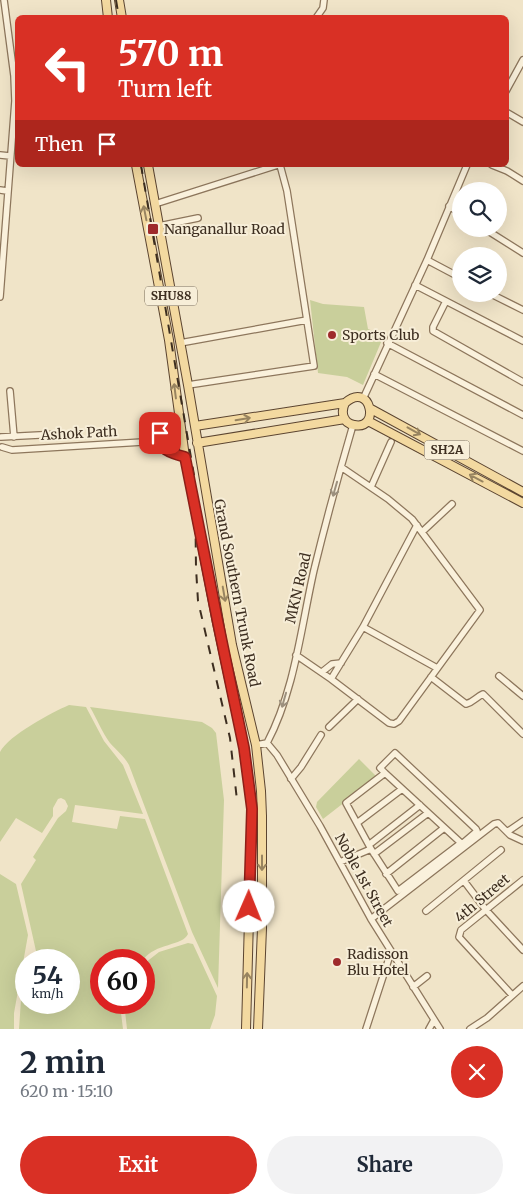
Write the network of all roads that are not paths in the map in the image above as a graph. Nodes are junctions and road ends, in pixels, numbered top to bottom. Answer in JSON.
{"nodes":[{"id":1,"x":4,"y":0,"type":"edge"},
{"id":2,"x":324,"y":0,"type":"edge"},
{"id":3,"x":119,"y":1,"type":"edge"},
{"id":4,"x":106,"y":2,"type":"edge"},
{"id":5,"x":108,"y":15,"type":"edge"},
{"id":6,"x":121,"y":15,"type":"edge"},
{"id":7,"x":318,"y":15,"type":"edge"},
{"id":8,"x":523,"y":60,"type":"edge"},
{"id":9,"x":509,"y":86,"type":"edge"},
{"id":10,"x":509,"y":114,"type":"edge"},
{"id":11,"x":523,"y":122,"type":"edge"},
{"id":12,"x":0,"y":155,"type":"edge"},
{"id":13,"x":10,"y":156,"type":"junction"},
{"id":14,"x":136,"y":167,"type":"edge"},
{"id":15,"x":148,"y":167,"type":"edge"},
{"id":16,"x":273,"y":167,"type":"edge"},
{"id":17,"x":280,"y":167,"type":"edge"},
{"id":18,"x":466,"y":167,"type":"edge"},
{"id":19,"x":497,"y":167,"type":"edge"},
{"id":20,"x":523,"y":182,"type":"edge"},
{"id":21,"x":0,"y":190,"type":"edge"},
{"id":22,"x":8,"y":191,"type":"junction"},
{"id":23,"x":155,"y":204,"type":"junction"},
{"id":24,"x":449,"y":206,"type":"junction"},
{"id":25,"x":452,"y":208,"type":"edge"},
{"id":26,"x":198,"y":218,"type":"dead end"},
{"id":27,"x":159,"y":226,"type":"junction"},
{"id":28,"x":498,"y":237,"type":"edge"},
{"id":29,"x":2,"y":238,"type":"edge"},
{"id":30,"x":523,"y":253,"type":"edge"},
{"id":31,"x":426,"y":260,"type":"junction"},
{"id":32,"x":452,"y":273,"type":"edge"},
{"id":33,"x":415,"y":286,"type":"junction"},
{"id":34,"x":0,"y":297,"type":"edge"},
{"id":35,"x":446,"y":301,"type":"junction"},
{"id":36,"x":507,"y":302,"type":"edge"},
{"id":37,"x":523,"y":310,"type":"edge"},
{"id":38,"x":307,"y":320,"type":"junction"},
{"id":39,"x":523,"y":341,"type":"edge"},
{"id":40,"x":180,"y":343,"type":"junction"},
{"id":41,"x":387,"y":343,"type":"junction"},
{"id":42,"x":374,"y":374,"type":"junction"},
{"id":43,"x":523,"y":382,"type":"edge"},
{"id":44,"x":188,"y":385,"type":"junction"},
{"id":45,"x":10,"y":391,"type":"dead end"},
{"id":46,"x":363,"y":398,"type":"junction"},
{"id":47,"x":346,"y":403,"type":"junction"},
{"id":48,"x":371,"y":409,"type":"junction"},
{"id":49,"x":523,"y":415,"type":"edge"},
{"id":50,"x":179,"y":419,"type":"junction"},
{"id":51,"x":345,"y":419,"type":"junction"},
{"id":52,"x":368,"y":421,"type":"junction"},
{"id":53,"x":353,"y":425,"type":"junction"},
{"id":54,"x":195,"y":426,"type":"junction"},
{"id":55,"x":59,"y":434,"type":"dead end"},
{"id":56,"x":0,"y":437,"type":"edge"},
{"id":57,"x":14,"y":437,"type":"junction"},
{"id":58,"x":159,"y":441,"type":"junction"},
{"id":59,"x":197,"y":442,"type":"junction"},
{"id":60,"x":391,"y":442,"type":"dead end"},
{"id":61,"x":1,"y":448,"type":"edge"},
{"id":62,"x":523,"y":451,"type":"edge"},
{"id":63,"x":185,"y":457,"type":"junction"},
{"id":64,"x":341,"y":467,"type":"junction"},
{"id":65,"x":371,"y":487,"type":"junction"},
{"id":66,"x":522,"y":497,"type":"edge"},
{"id":67,"x":452,"y":504,"type":"dead end"},
{"id":68,"x":417,"y":526,"type":"junction"},
{"id":69,"x":422,"y":532,"type":"junction"},
{"id":70,"x":362,"y":627,"type":"junction"},
{"id":71,"x":296,"y":656,"type":"junction"},
{"id":72,"x":341,"y":663,"type":"junction"},
{"id":73,"x":437,"y":668,"type":"junction"},
{"id":74,"x":322,"y":672,"type":"junction"},
{"id":75,"x":499,"y":676,"type":"dead end"},
{"id":76,"x":431,"y":677,"type":"junction"},
{"id":77,"x":331,"y":679,"type":"junction"},
{"id":78,"x":523,"y":696,"type":"edge"},
{"id":79,"x":358,"y":699,"type":"junction"},
{"id":80,"x":329,"y":727,"type":"dead end"},
{"id":81,"x":523,"y":734,"type":"edge"},
{"id":82,"x":321,"y":735,"type":"dead end"},
{"id":83,"x":267,"y":743,"type":"junction"},
{"id":84,"x":256,"y":745,"type":"junction"},
{"id":85,"x":244,"y":748,"type":"junction"},
{"id":86,"x":385,"y":773,"type":"junction"},
{"id":87,"x":291,"y":778,"type":"junction"},
{"id":88,"x":402,"y":789,"type":"junction"},
{"id":89,"x":420,"y":805,"type":"junction"},
{"id":90,"x":262,"y":807,"type":"junction"},
{"id":91,"x":252,"y":809,"type":"junction"},
{"id":92,"x":428,"y":813,"type":"junction"},
{"id":93,"x":523,"y":821,"type":"edge"},
{"id":94,"x":357,"y":823,"type":"junction"},
{"id":95,"x":444,"y":828,"type":"junction"},
{"id":96,"x":507,"y":832,"type":"junction"},
{"id":97,"x":523,"y":841,"type":"edge"},
{"id":98,"x":461,"y":843,"type":"junction"},
{"id":99,"x":372,"y":849,"type":"junction"},
{"id":100,"x":501,"y":850,"type":"dead end"},
{"id":101,"x":340,"y":862,"type":"junction"},
{"id":102,"x":386,"y":874,"type":"junction"},
{"id":103,"x":464,"y":881,"type":"junction"},
{"id":104,"x":523,"y":881,"type":"edge"},
{"id":105,"x":486,"y":910,"type":"junction"},
{"id":106,"x":426,"y":912,"type":"dead end"},
{"id":107,"x":371,"y":919,"type":"junction"},
{"id":108,"x":523,"y":950,"type":"edge"},
{"id":109,"x":391,"y":952,"type":"junction"},
{"id":110,"x":427,"y":976,"type":"dead end"},
{"id":111,"x":523,"y":986,"type":"edge"},
{"id":112,"x":413,"y":987,"type":"junction"},
{"id":113,"x":512,"y":996,"type":"junction"},
{"id":114,"x":434,"y":1020,"type":"junction"},
{"id":115,"x":246,"y":1029,"type":"edge"},
{"id":116,"x":258,"y":1029,"type":"edge"},
{"id":117,"x":366,"y":1029,"type":"edge"},
{"id":118,"x":429,"y":1029,"type":"edge"},
{"id":119,"x":440,"y":1029,"type":"edge"},
{"id":120,"x":470,"y":1029,"type":"edge"}],
"edges":[{"from":1,"to":13,"type":"street"},
{"from":2,"to":7,"type":"street"},
{"from":3,"to":4,"type":"main road"},
{"from":3,"to":6,"type":"main road"},
{"from":4,"to":5,"type":"main road"},
{"from":8,"to":9,"type":"street"},
{"from":10,"to":11,"type":"street"},
{"from":12,"to":13,"type":"street"},
{"from":13,"to":22,"type":"street"},
{"from":50,"to":14,"type":"main road","name":"Grand Southern Trunk Road","number":"SHU88","one_way":true},
{"from":15,"to":23,"type":"main road","name":"Grand Southern Trunk Road","number":"SHU88"},
{"from":16,"to":23,"type":"street"},
{"from":17,"to":38,"type":"street"},
{"from":18,"to":24,"type":"street"},
{"from":19,"to":20,"type":"street"},
{"from":21,"to":22,"type":"street"},
{"from":22,"to":29,"type":"street"},
{"from":23,"to":27,"type":"main road","name":"Grand Southern Trunk Road","number":"SHU88"},
{"from":24,"to":25,"type":"street"},
{"from":24,"to":31,"type":"street"},
{"from":26,"to":27,"type":"street"},
{"from":27,"to":40,"type":"main road","name":"Grand Southern Trunk Road","number":"SHU88"},
{"from":28,"to":30,"type":"street"},
{"from":29,"to":34,"type":"street"},
{"from":31,"to":32,"type":"street"},
{"from":31,"to":33,"type":"street"},
{"from":33,"to":35,"type":"street"},
{"from":33,"to":41,"type":"street"},
{"from":35,"to":39,"type":"street"},
{"from":35,"to":43,"type":"street"},
{"from":36,"to":37,"type":"street"},
{"from":38,"to":40,"type":"street"},
{"from":38,"to":44,"type":"street"},
{"from":40,"to":44,"type":"main road","name":"Grand Southern Trunk Road","number":"SHU88"},
{"from":41,"to":42,"type":"street"},
{"from":41,"to":49,"type":"street"},
{"from":42,"to":46,"type":"street"},
{"from":42,"to":62,"type":"street"},
{"from":44,"to":54,"type":"main road","name":"Grand Southern Trunk Road","number":"SHU88"},
{"from":45,"to":57,"type":"street"},
{"from":46,"to":47,"type":"main road"},
{"from":46,"to":48,"type":"main road","number":"SH2A"},
{"from":47,"to":51,"type":"main road"},
{"from":54,"to":47,"type":"main road","one_way":true},
{"from":48,"to":52,"type":"main road"},
{"from":48,"to":66,"type":"main road","number":"SH2A","one_way":true},
{"from":50,"to":58,"type":"street"},
{"from":50,"to":63,"type":"main road","name":"Grand Southern Trunk Road","number":"SHU88"},
{"from":51,"to":53,"type":"main road"},
{"from":51,"to":59,"type":"main road"},
{"from":52,"to":53,"type":"main road"},
{"from":66,"to":52,"type":"main road","number":"SH2A","one_way":true},
{"from":53,"to":64,"type":"street","name":"MKN Road"},
{"from":54,"to":59,"type":"main road","name":"Grand Southern Trunk Road","number":"SHU88"},
{"from":55,"to":57,"type":"street"},
{"from":56,"to":57,"type":"street"},
{"from":56,"to":61,"type":"street"},
{"from":58,"to":61,"type":"street","name":"Ashok Path"},
{"from":58,"to":63,"type":"street"},
{"from":59,"to":84,"type":"main road","name":"Grand Southern Trunk Road","number":"SHU88","one_way":true},
{"from":60,"to":65,"type":"street"},
{"from":63,"to":85,"type":"main road","name":"Grand Southern Trunk Road","number":"SHU88"},
{"from":64,"to":65,"type":"street"},
{"from":64,"to":71,"type":"street","name":"MKN Road","one_way":true},
{"from":65,"to":68,"type":"street"},
{"from":67,"to":69,"type":"street"},
{"from":68,"to":69,"type":"street"},
{"from":68,"to":70,"type":"street"},
{"from":69,"to":73,"type":"street"},
{"from":70,"to":72,"type":"street"},
{"from":70,"to":73,"type":"street"},
{"from":71,"to":74,"type":"street"},
{"from":71,"to":83,"type":"street","name":"MKN Road","one_way":true},
{"from":72,"to":74,"type":"street"},
{"from":72,"to":77,"type":"street"},
{"from":73,"to":76,"type":"street"},
{"from":74,"to":77,"type":"street"},
{"from":75,"to":78,"type":"street"},
{"from":76,"to":79,"type":"street"},
{"from":76,"to":81,"type":"street"},
{"from":77,"to":79,"type":"street"},
{"from":79,"to":80,"type":"street"},
{"from":82,"to":87,"type":"street"},
{"from":83,"to":84,"type":"street"},
{"from":83,"to":87,"type":"street","name":"Noble 1st Street"},
{"from":84,"to":85,"type":"main road"},
{"from":84,"to":90,"type":"main road","name":"Grand Southern Trunk Road","number":"SHU88"},
{"from":85,"to":91,"type":"main road","name":"Grand Southern Trunk Road","number":"SHU88"},
{"from":86,"to":88,"type":"street"},
{"from":86,"to":94,"type":"street"},
{"from":86,"to":98,"type":"street"},
{"from":87,"to":101,"type":"street","name":"Noble 1st Street"},
{"from":88,"to":89,"type":"street"},
{"from":88,"to":94,"type":"street"},
{"from":89,"to":92,"type":"street"},
{"from":89,"to":99,"type":"street"},
{"from":90,"to":91,"type":"main road"},
{"from":90,"to":116,"type":"main road","name":"Grand Southern Trunk Road","number":"SHU88","one_way":true},
{"from":115,"to":91,"type":"main road","name":"Grand Southern Trunk Road","number":"SHU88","one_way":true},
{"from":92,"to":95,"type":"street"},
{"from":92,"to":99,"type":"street"},
{"from":93,"to":96,"type":"street"},
{"from":94,"to":99,"type":"street"},
{"from":95,"to":98,"type":"street"},
{"from":95,"to":102,"type":"street"},
{"from":96,"to":97,"type":"street"},
{"from":96,"to":107,"type":"street"},
{"from":98,"to":102,"type":"street"},
{"from":99,"to":101,"type":"street"},
{"from":99,"to":102,"type":"street"},
{"from":100,"to":103,"type":"street"},
{"from":101,"to":107,"type":"street","name":"Noble 1st Street"},
{"from":103,"to":105,"type":"street"},
{"from":103,"to":106,"type":"street"},
{"from":104,"to":105,"type":"street","name":"4th Street"},
{"from":105,"to":108,"type":"street"},
{"from":105,"to":113,"type":"street","name":"4th Street"},
{"from":107,"to":109,"type":"street","name":"Noble 1st Street"},
{"from":109,"to":112,"type":"street","name":"Noble 1st Street"},
{"from":109,"to":117,"type":"street"},
{"from":110,"to":112,"type":"street"},
{"from":111,"to":113,"type":"street"},
{"from":112,"to":114,"type":"street","name":"Noble 1st Street"},
{"from":113,"to":120,"type":"street"},
{"from":114,"to":118,"type":"street"},
{"from":114,"to":119,"type":"street","name":"Noble 1st Street"}]}
